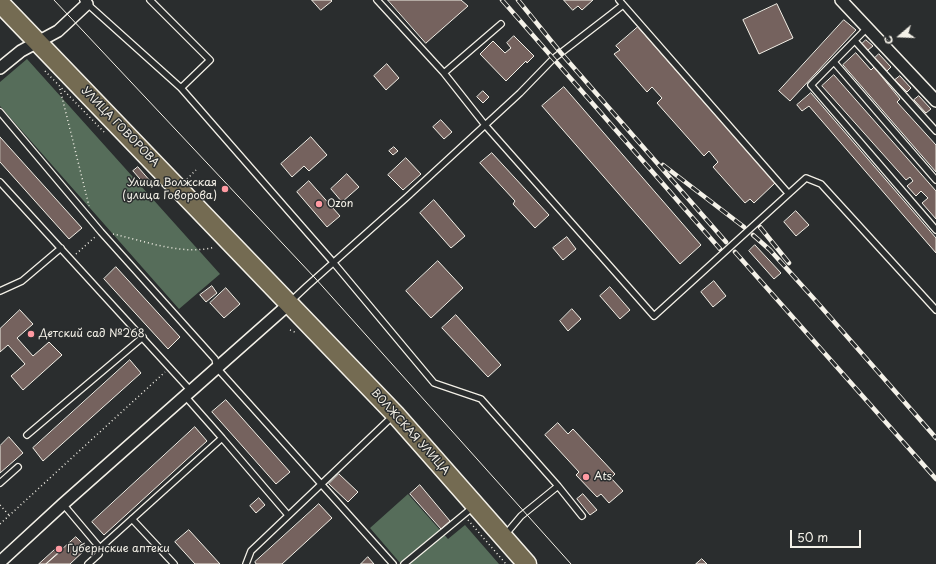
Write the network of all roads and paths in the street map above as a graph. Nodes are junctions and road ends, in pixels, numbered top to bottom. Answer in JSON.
{"nodes":[{"id":1,"x":150,"y":0,"type":"edge"},
{"id":2,"x":377,"y":0,"type":"edge"},
{"id":3,"x":841,"y":0,"type":"edge"},
{"id":4,"x":85,"y":2,"type":"edge"},
{"id":5,"x":621,"y":2,"type":"edge"},
{"id":6,"x":0,"y":3,"type":"edge"},
{"id":7,"x":501,"y":24,"type":"dead end"},
{"id":8,"x":867,"y":28,"type":"junction"},
{"id":9,"x":854,"y":41,"type":"junction"},
{"id":10,"x":38,"y":42,"type":"junction"},
{"id":11,"x":834,"y":62,"type":"junction"},
{"id":12,"x":0,"y":68,"type":"edge"},
{"id":13,"x":45,"y":71,"type":"dead end"},
{"id":14,"x":444,"y":73,"type":"junction"},
{"id":15,"x":181,"y":88,"type":"junction"},
{"id":16,"x":936,"y":101,"type":"edge"},
{"id":17,"x":0,"y":112,"type":"edge"},
{"id":18,"x":485,"y":125,"type":"junction"},
{"id":19,"x":936,"y":132,"type":"edge"},
{"id":20,"x":936,"y":180,"type":"edge"},
{"id":21,"x":0,"y":182,"type":"edge"},
{"id":22,"x":788,"y":193,"type":"junction"},
{"id":23,"x":90,"y":210,"type":"dead end"},
{"id":24,"x":936,"y":230,"type":"edge"},
{"id":25,"x":101,"y":232,"type":"junction"},
{"id":26,"x":215,"y":247,"type":"dead end"},
{"id":27,"x":61,"y":248,"type":"junction"},
{"id":28,"x":71,"y":258,"type":"junction"},
{"id":29,"x":333,"y":262,"type":"junction"},
{"id":30,"x":0,"y":291,"type":"edge"},
{"id":31,"x":289,"y":304,"type":"junction"},
{"id":32,"x":936,"y":310,"type":"edge"},
{"id":33,"x":143,"y":337,"type":"junction"},
{"id":34,"x":170,"y":368,"type":"junction"},
{"id":35,"x":218,"y":368,"type":"junction"},
{"id":36,"x":188,"y":393,"type":"junction"},
{"id":37,"x":395,"y":414,"type":"junction"},
{"id":38,"x":27,"y":435,"type":"dead end"},
{"id":39,"x":222,"y":438,"type":"junction"},
{"id":40,"x":18,"y":468,"type":"dead end"},
{"id":41,"x":0,"y":483,"type":"edge"},
{"id":42,"x":321,"y":484,"type":"junction"},
{"id":43,"x":558,"y":486,"type":"junction"},
{"id":44,"x":63,"y":504,"type":"junction"},
{"id":45,"x":0,"y":505,"type":"edge"},
{"id":46,"x":469,"y":510,"type":"junction"},
{"id":47,"x":9,"y":515,"type":"junction"},
{"id":48,"x":288,"y":515,"type":"junction"},
{"id":49,"x":582,"y":516,"type":"dead end"},
{"id":50,"x":132,"y":519,"type":"junction"},
{"id":51,"x":0,"y":524,"type":"edge"},
{"id":52,"x":503,"y":537,"type":"junction"},
{"id":53,"x":100,"y":548,"type":"junction"},
{"id":54,"x":0,"y":562,"type":"edge"},
{"id":55,"x":88,"y":564,"type":"edge"},
{"id":56,"x":174,"y":564,"type":"edge"},
{"id":57,"x":246,"y":564,"type":"edge"},
{"id":58,"x":393,"y":564,"type":"edge"},
{"id":59,"x":404,"y":564,"type":"edge"},
{"id":60,"x":506,"y":564,"type":"edge"},
{"id":61,"x":527,"y":564,"type":"edge"}],
"edges":[{"from":1,"to":15,"type":"lane"},
{"from":2,"to":14,"type":"lane"},
{"from":3,"to":8,"type":"street"},
{"from":4,"to":10,"type":"street"},
{"from":4,"to":15,"type":"lane"},
{"from":5,"to":18,"type":"lane"},
{"from":5,"to":22,"type":"lane"},
{"from":6,"to":10,"type":"main road","name":"УЛИЦА ГОВОРОВА"},
{"from":7,"to":14,"type":"lane"},
{"from":8,"to":9,"type":"lane"},
{"from":8,"to":16,"type":"street"},
{"from":9,"to":11,"type":"lane"},
{"from":9,"to":19,"type":"lane"},
{"from":10,"to":12,"type":"street"},
{"from":10,"to":31,"type":"main road","name":"УЛИЦА ГОВОРОВА"},
{"from":11,"to":20,"type":"lane"},
{"from":11,"to":24,"type":"lane"},
{"from":13,"to":23,"type":"path"},
{"from":14,"to":18,"type":"lane"},
{"from":15,"to":29,"type":"lane"},
{"from":17,"to":25,"type":"lane"},
{"from":18,"to":22,"type":"lane"},
{"from":18,"to":29,"type":"lane"},
{"from":21,"to":27,"type":"lane"},
{"from":22,"to":32,"type":"lane"},
{"from":25,"to":26,"type":"path"},
{"from":25,"to":28,"type":"path"},
{"from":25,"to":35,"type":"lane"},
{"from":27,"to":28,"type":"lane"},
{"from":27,"to":30,"type":"lane"},
{"from":28,"to":33,"type":"lane"},
{"from":29,"to":31,"type":"lane"},
{"from":29,"to":43,"type":"lane"},
{"from":31,"to":35,"type":"street"},
{"from":31,"to":37,"type":"main road","name":"ВОЛЖСКАЯ УЛИЦА"},
{"from":33,"to":34,"type":"lane"},
{"from":33,"to":38,"type":"lane"},
{"from":34,"to":36,"type":"lane"},
{"from":34,"to":47,"type":"path"},
{"from":35,"to":36,"type":"street"},
{"from":35,"to":42,"type":"lane"},
{"from":36,"to":39,"type":"lane"},
{"from":36,"to":44,"type":"street"},
{"from":37,"to":42,"type":"lane"},
{"from":37,"to":46,"type":"main road","name":"ВОЛЖСКАЯ УЛИЦА"},
{"from":39,"to":48,"type":"lane"},
{"from":39,"to":50,"type":"lane"},
{"from":40,"to":41,"type":"lane"},
{"from":42,"to":48,"type":"lane"},
{"from":42,"to":58,"type":"lane"},
{"from":43,"to":49,"type":"lane"},
{"from":43,"to":52,"type":"lane"},
{"from":44,"to":53,"type":"lane"},
{"from":44,"to":54,"type":"street"},
{"from":45,"to":47,"type":"path"},
{"from":46,"to":52,"type":"main road","name":"ВОЛЖСКАЯ УЛИЦА"},
{"from":46,"to":59,"type":"lane"},
{"from":46,"to":60,"type":"path"},
{"from":47,"to":51,"type":"path"},
{"from":48,"to":57,"type":"lane"},
{"from":50,"to":53,"type":"lane"},
{"from":50,"to":56,"type":"lane"},
{"from":52,"to":61,"type":"main road","name":"ВОЛЖСКАЯ УЛИЦА"},
{"from":53,"to":55,"type":"lane"}]}
